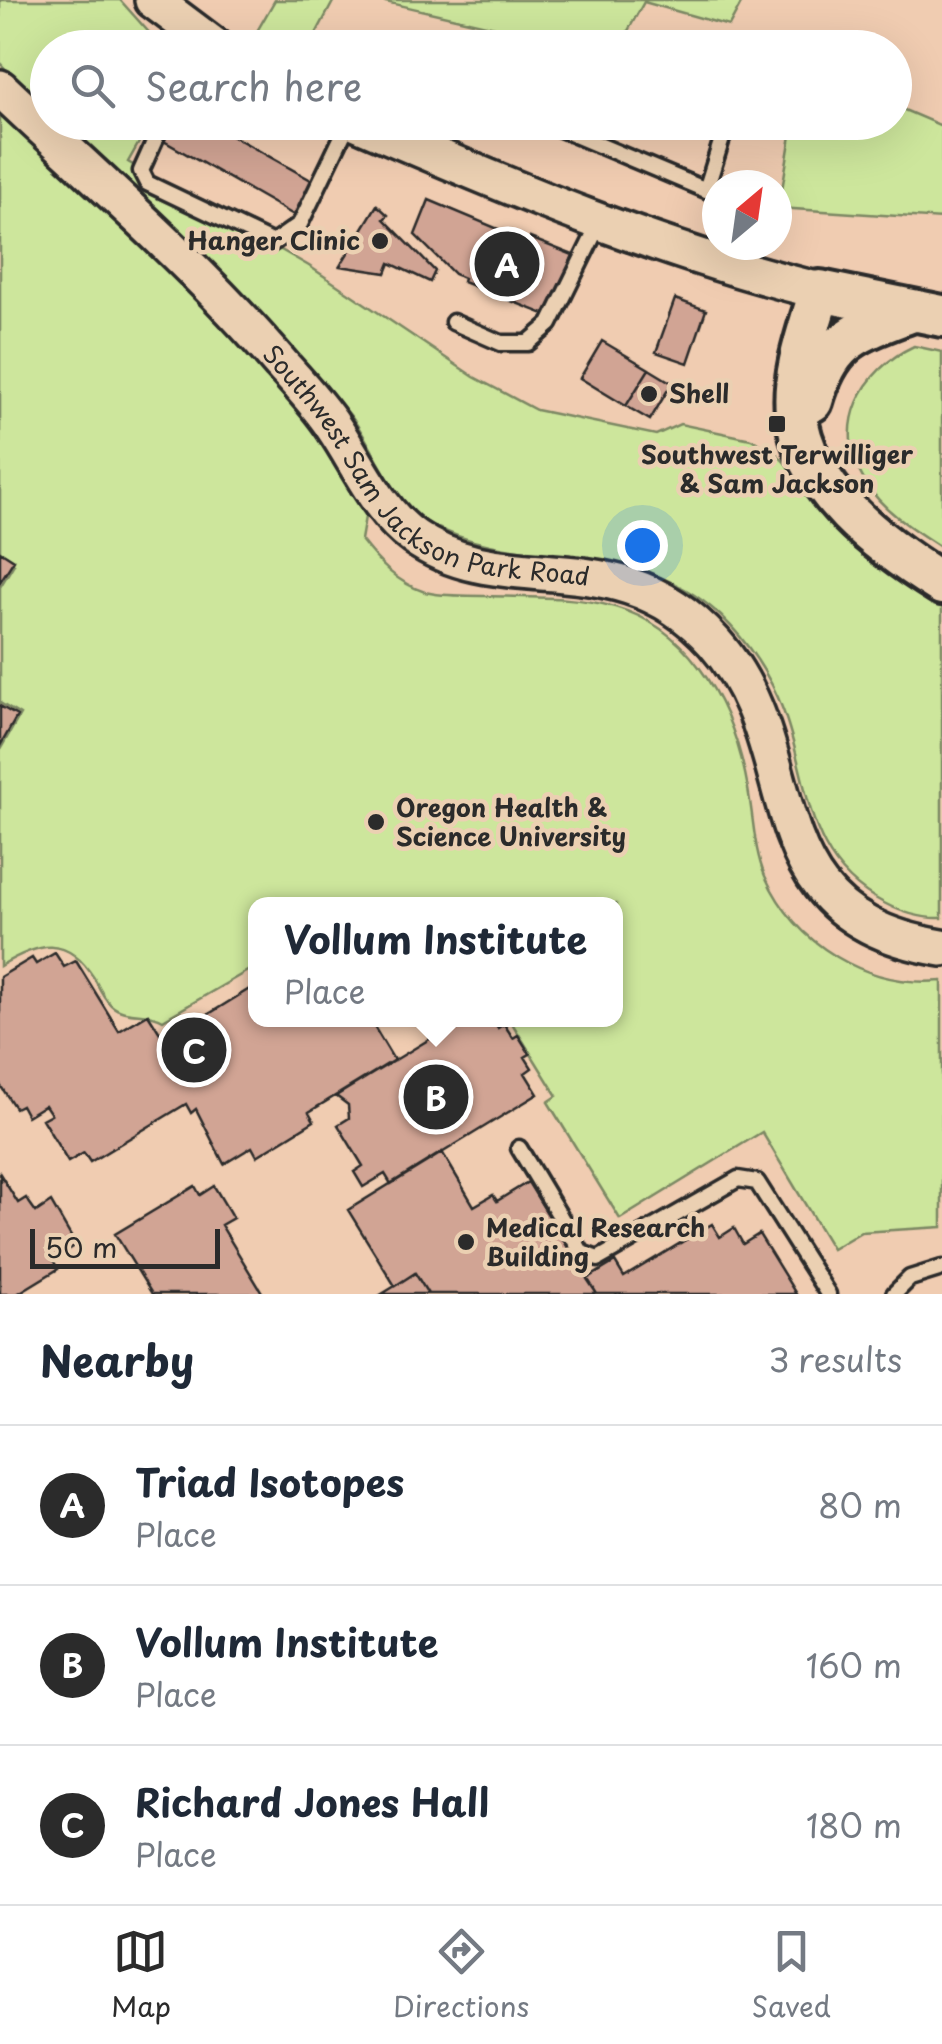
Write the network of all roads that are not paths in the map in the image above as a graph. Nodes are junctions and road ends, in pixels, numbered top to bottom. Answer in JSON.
{"nodes":[{"id":1,"x":153,"y":0,"type":"edge"},
{"id":2,"x":191,"y":30,"type":"edge"},
{"id":3,"x":0,"y":88,"type":"edge"},
{"id":4,"x":30,"y":117,"type":"edge"},
{"id":5,"x":54,"y":140,"type":"edge"},
{"id":6,"x":153,"y":140,"type":"edge"},
{"id":7,"x":340,"y":140,"type":"edge"},
{"id":8,"x":422,"y":140,"type":"edge"},
{"id":9,"x":587,"y":140,"type":"edge"},
{"id":10,"x":721,"y":140,"type":"edge"},
{"id":11,"x":600,"y":222,"type":"junction"},
{"id":12,"x":820,"y":291,"type":"junction"},
{"id":13,"x":927,"y":313,"type":"edge"},
{"id":14,"x":453,"y":322,"type":"dead end"},
{"id":15,"x":802,"y":438,"type":"junction"},
{"id":16,"x":942,"y":584,"type":"edge"},
{"id":17,"x":942,"y":948,"type":"edge"},
{"id":18,"x":520,"y":1148,"type":"dead end"},
{"id":19,"x":942,"y":1268,"type":"edge"},
{"id":20,"x":828,"y":1294,"type":"edge"},
{"id":21,"x":894,"y":1294,"type":"edge"}],
"edges":[{"from":1,"to":2,"type":"street"},
{"from":3,"to":4,"type":"street","name":"Southwest Sam Jackson Park Road"},
{"from":5,"to":17,"type":"street","name":"Southwest Sam Jackson Park Road"},
{"from":6,"to":7,"type":"lane"},
{"from":8,"to":11,"type":"street"},
{"from":9,"to":10,"type":"lane"},
{"from":11,"to":12,"type":"street"},
{"from":11,"to":14,"type":"lane"},
{"from":12,"to":13,"type":"main road"},
{"from":12,"to":15,"type":"main road"},
{"from":13,"to":15,"type":"main road"},
{"from":15,"to":16,"type":"main road"},
{"from":18,"to":20,"type":"lane"},
{"from":19,"to":21,"type":"lane"}]}
